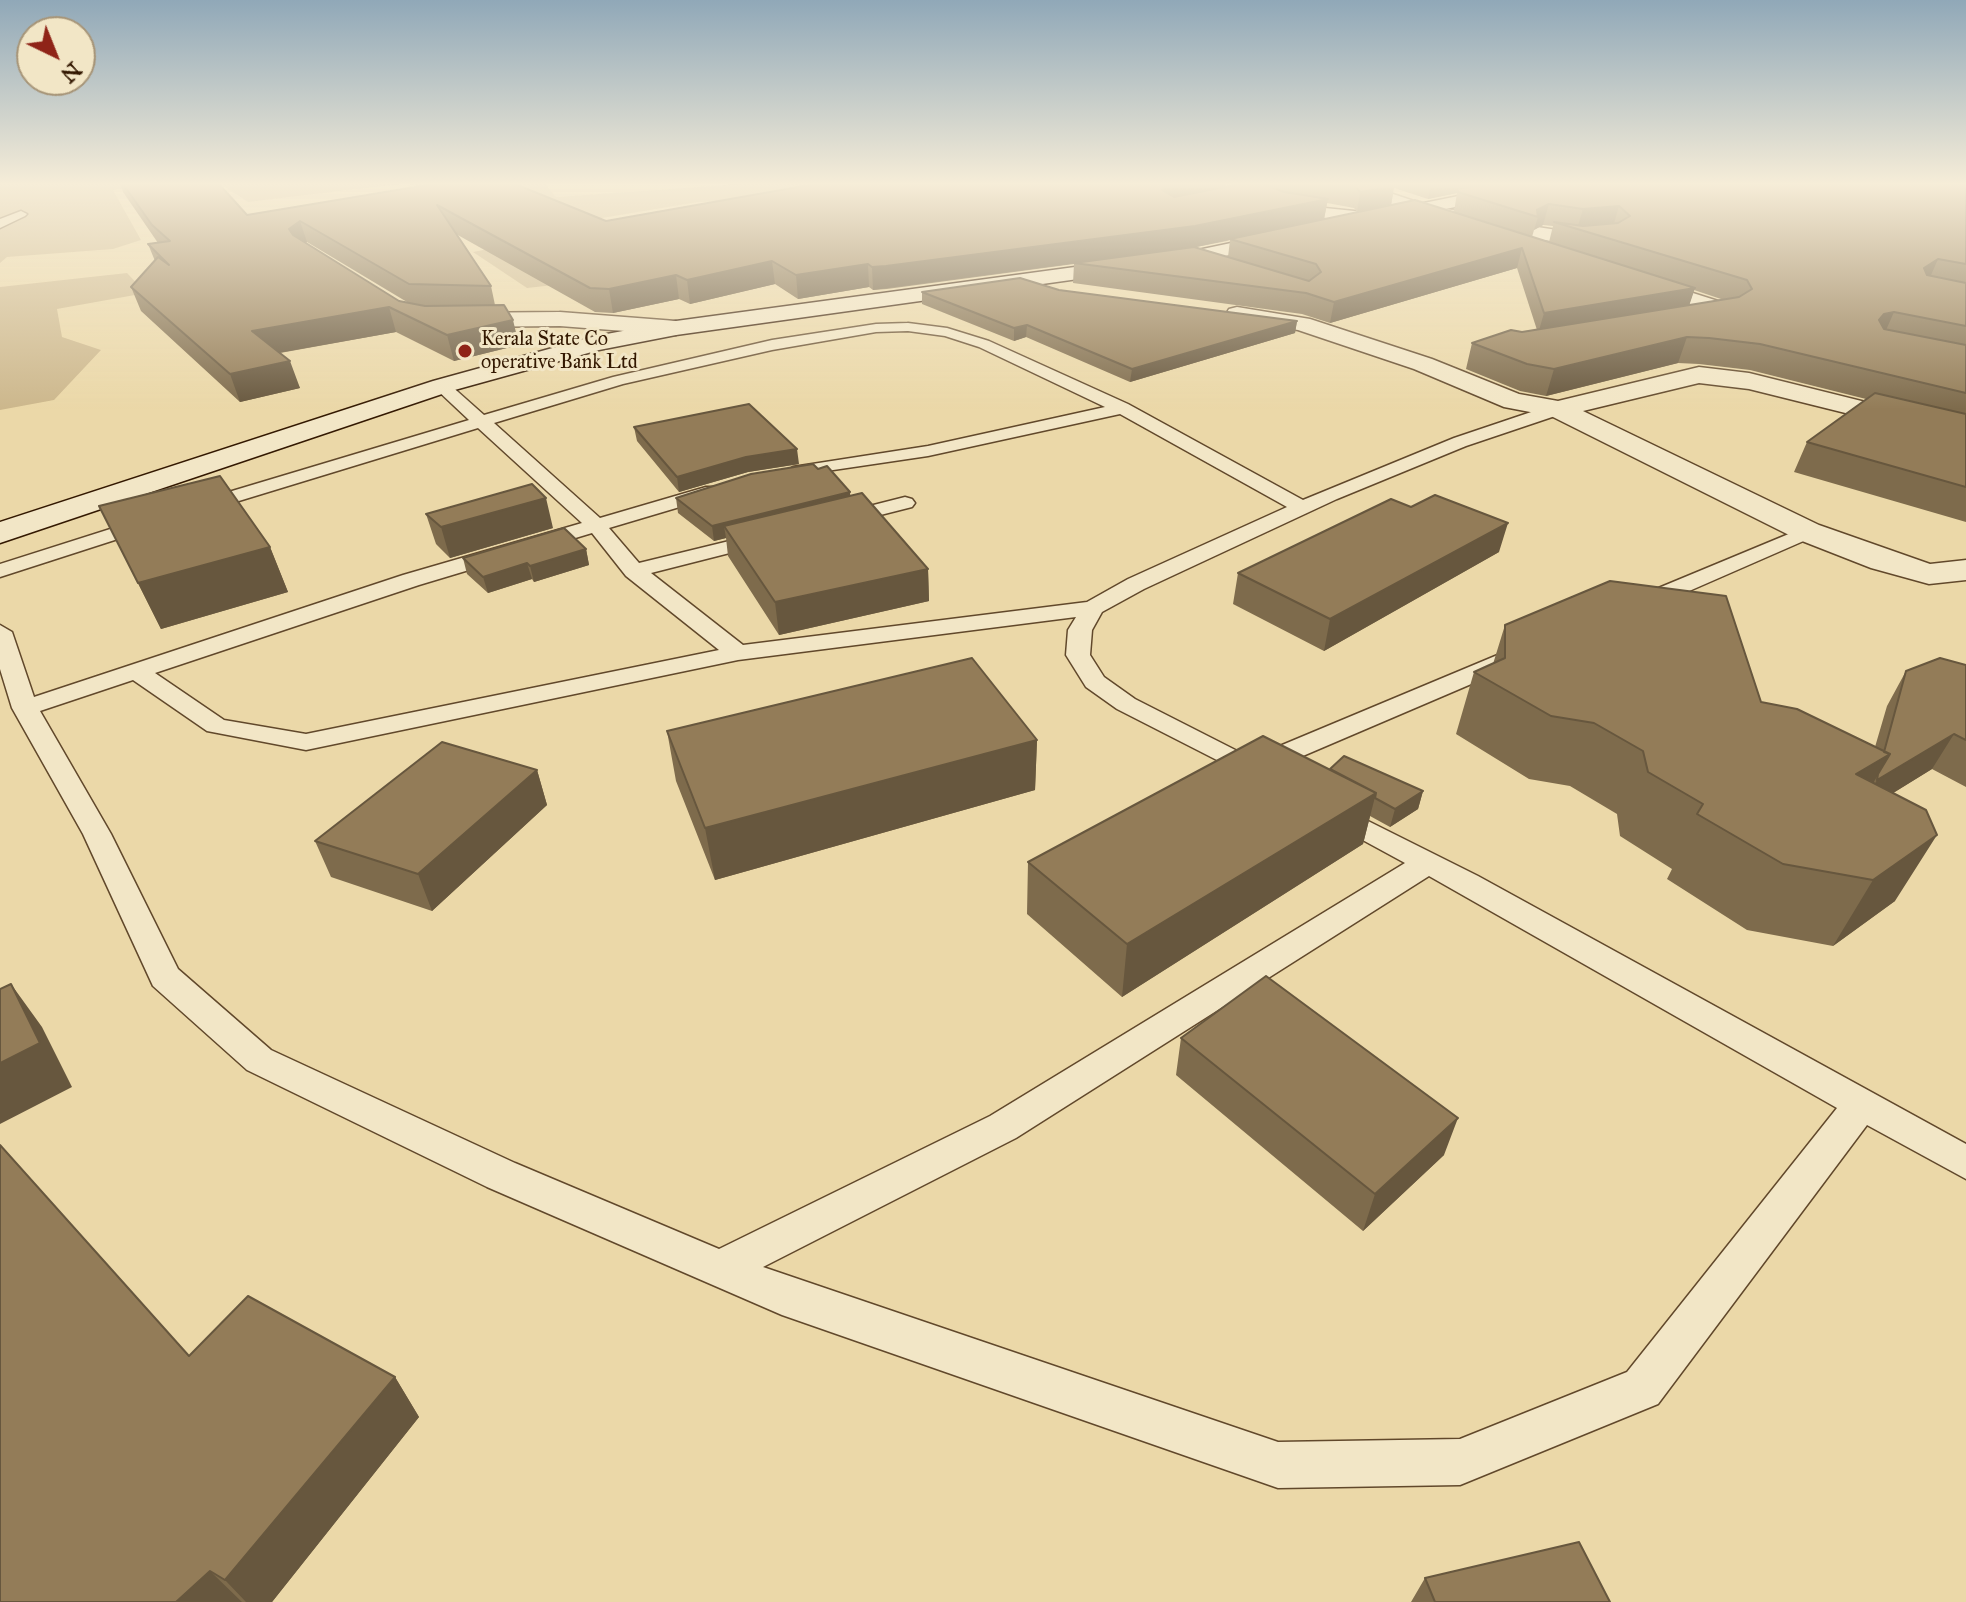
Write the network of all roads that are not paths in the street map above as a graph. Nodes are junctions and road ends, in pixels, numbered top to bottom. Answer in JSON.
{"nodes":[{"id":1,"x":1181,"y":259,"type":"edge"},
{"id":2,"x":1198,"y":259,"type":"edge"},
{"id":3,"x":1567,"y":259,"type":"edge"},
{"id":4,"x":1571,"y":260,"type":"edge"},
{"id":5,"x":1231,"y":270,"type":"edge"},
{"id":6,"x":1614,"y":274,"type":"edge"},
{"id":7,"x":1025,"y":281,"type":"junction"},
{"id":8,"x":1084,"y":296,"type":"edge"},
{"id":9,"x":1214,"y":312,"type":"edge"},
{"id":10,"x":1683,"y":320,"type":"edge"},
{"id":11,"x":432,"y":321,"type":"edge"},
{"id":12,"x":676,"y":328,"type":"junction"},
{"id":13,"x":442,"y":386,"type":"junction"},
{"id":14,"x":1122,"y":408,"type":"junction"},
{"id":15,"x":1558,"y":409,"type":"junction"},
{"id":16,"x":483,"y":420,"type":"junction"},
{"id":17,"x":1966,"y":435,"type":"edge"},
{"id":18,"x":779,"y":476,"type":"edge"},
{"id":19,"x":734,"y":485,"type":"edge"},
{"id":20,"x":905,"y":503,"type":"dead end"},
{"id":21,"x":1302,"y":507,"type":"junction"},
{"id":22,"x":596,"y":525,"type":"junction"},
{"id":23,"x":815,"y":525,"type":"edge"},
{"id":24,"x":1808,"y":532,"type":"junction"},
{"id":25,"x":0,"y":533,"type":"edge"},
{"id":26,"x":785,"y":533,"type":"edge"},
{"id":27,"x":1966,"y":570,"type":"edge"},
{"id":28,"x":0,"y":571,"type":"edge"},
{"id":29,"x":634,"y":571,"type":"junction"},
{"id":30,"x":1093,"y":608,"type":"junction"},
{"id":31,"x":1617,"y":613,"type":"edge"},
{"id":32,"x":0,"y":632,"type":"edge"},
{"id":33,"x":1529,"y":650,"type":"edge"},
{"id":34,"x":738,"y":653,"type":"junction"},
{"id":35,"x":137,"y":672,"type":"junction"},
{"id":36,"x":25,"y":708,"type":"junction"},
{"id":37,"x":1249,"y":769,"type":"junction"},
{"id":38,"x":1277,"y":783,"type":"edge"},
{"id":39,"x":1304,"y":798,"type":"edge"},
{"id":40,"x":1427,"y":863,"type":"junction"},
{"id":41,"x":1862,"y":1104,"type":"junction"},
{"id":42,"x":1966,"y":1163,"type":"edge"},
{"id":43,"x":719,"y":1269,"type":"junction"}],
"edges":[{"from":1,"to":7,"type":"street"},
{"from":2,"to":5,"type":"street"},
{"from":3,"to":4,"type":"street"},
{"from":6,"to":10,"type":"street"},
{"from":7,"to":8,"type":"street"},
{"from":7,"to":12,"type":"street"},
{"from":9,"to":15,"type":"street"},
{"from":11,"to":12,"type":"street"},
{"from":12,"to":13,"type":"street"},
{"from":13,"to":16,"type":"lane"},
{"from":13,"to":25,"type":"street"},
{"from":14,"to":16,"type":"lane"},
{"from":14,"to":18,"type":"lane"},
{"from":14,"to":21,"type":"lane"},
{"from":15,"to":17,"type":"street"},
{"from":15,"to":21,"type":"lane"},
{"from":15,"to":24,"type":"street"},
{"from":16,"to":22,"type":"lane"},
{"from":16,"to":28,"type":"lane"},
{"from":19,"to":22,"type":"lane"},
{"from":20,"to":23,"type":"lane"},
{"from":21,"to":30,"type":"lane"},
{"from":22,"to":29,"type":"lane"},
{"from":22,"to":35,"type":"lane"},
{"from":24,"to":27,"type":"street"},
{"from":24,"to":31,"type":"lane"},
{"from":26,"to":29,"type":"lane"},
{"from":29,"to":34,"type":"lane"},
{"from":30,"to":34,"type":"lane"},
{"from":30,"to":37,"type":"lane"},
{"from":32,"to":36,"type":"lane"},
{"from":33,"to":37,"type":"lane"},
{"from":34,"to":35,"type":"lane"},
{"from":35,"to":36,"type":"lane"},
{"from":36,"to":43,"type":"lane"},
{"from":37,"to":38,"type":"lane"},
{"from":39,"to":40,"type":"lane"},
{"from":40,"to":41,"type":"lane"},
{"from":40,"to":43,"type":"lane"},
{"from":41,"to":42,"type":"lane"},
{"from":41,"to":43,"type":"lane"}]}
